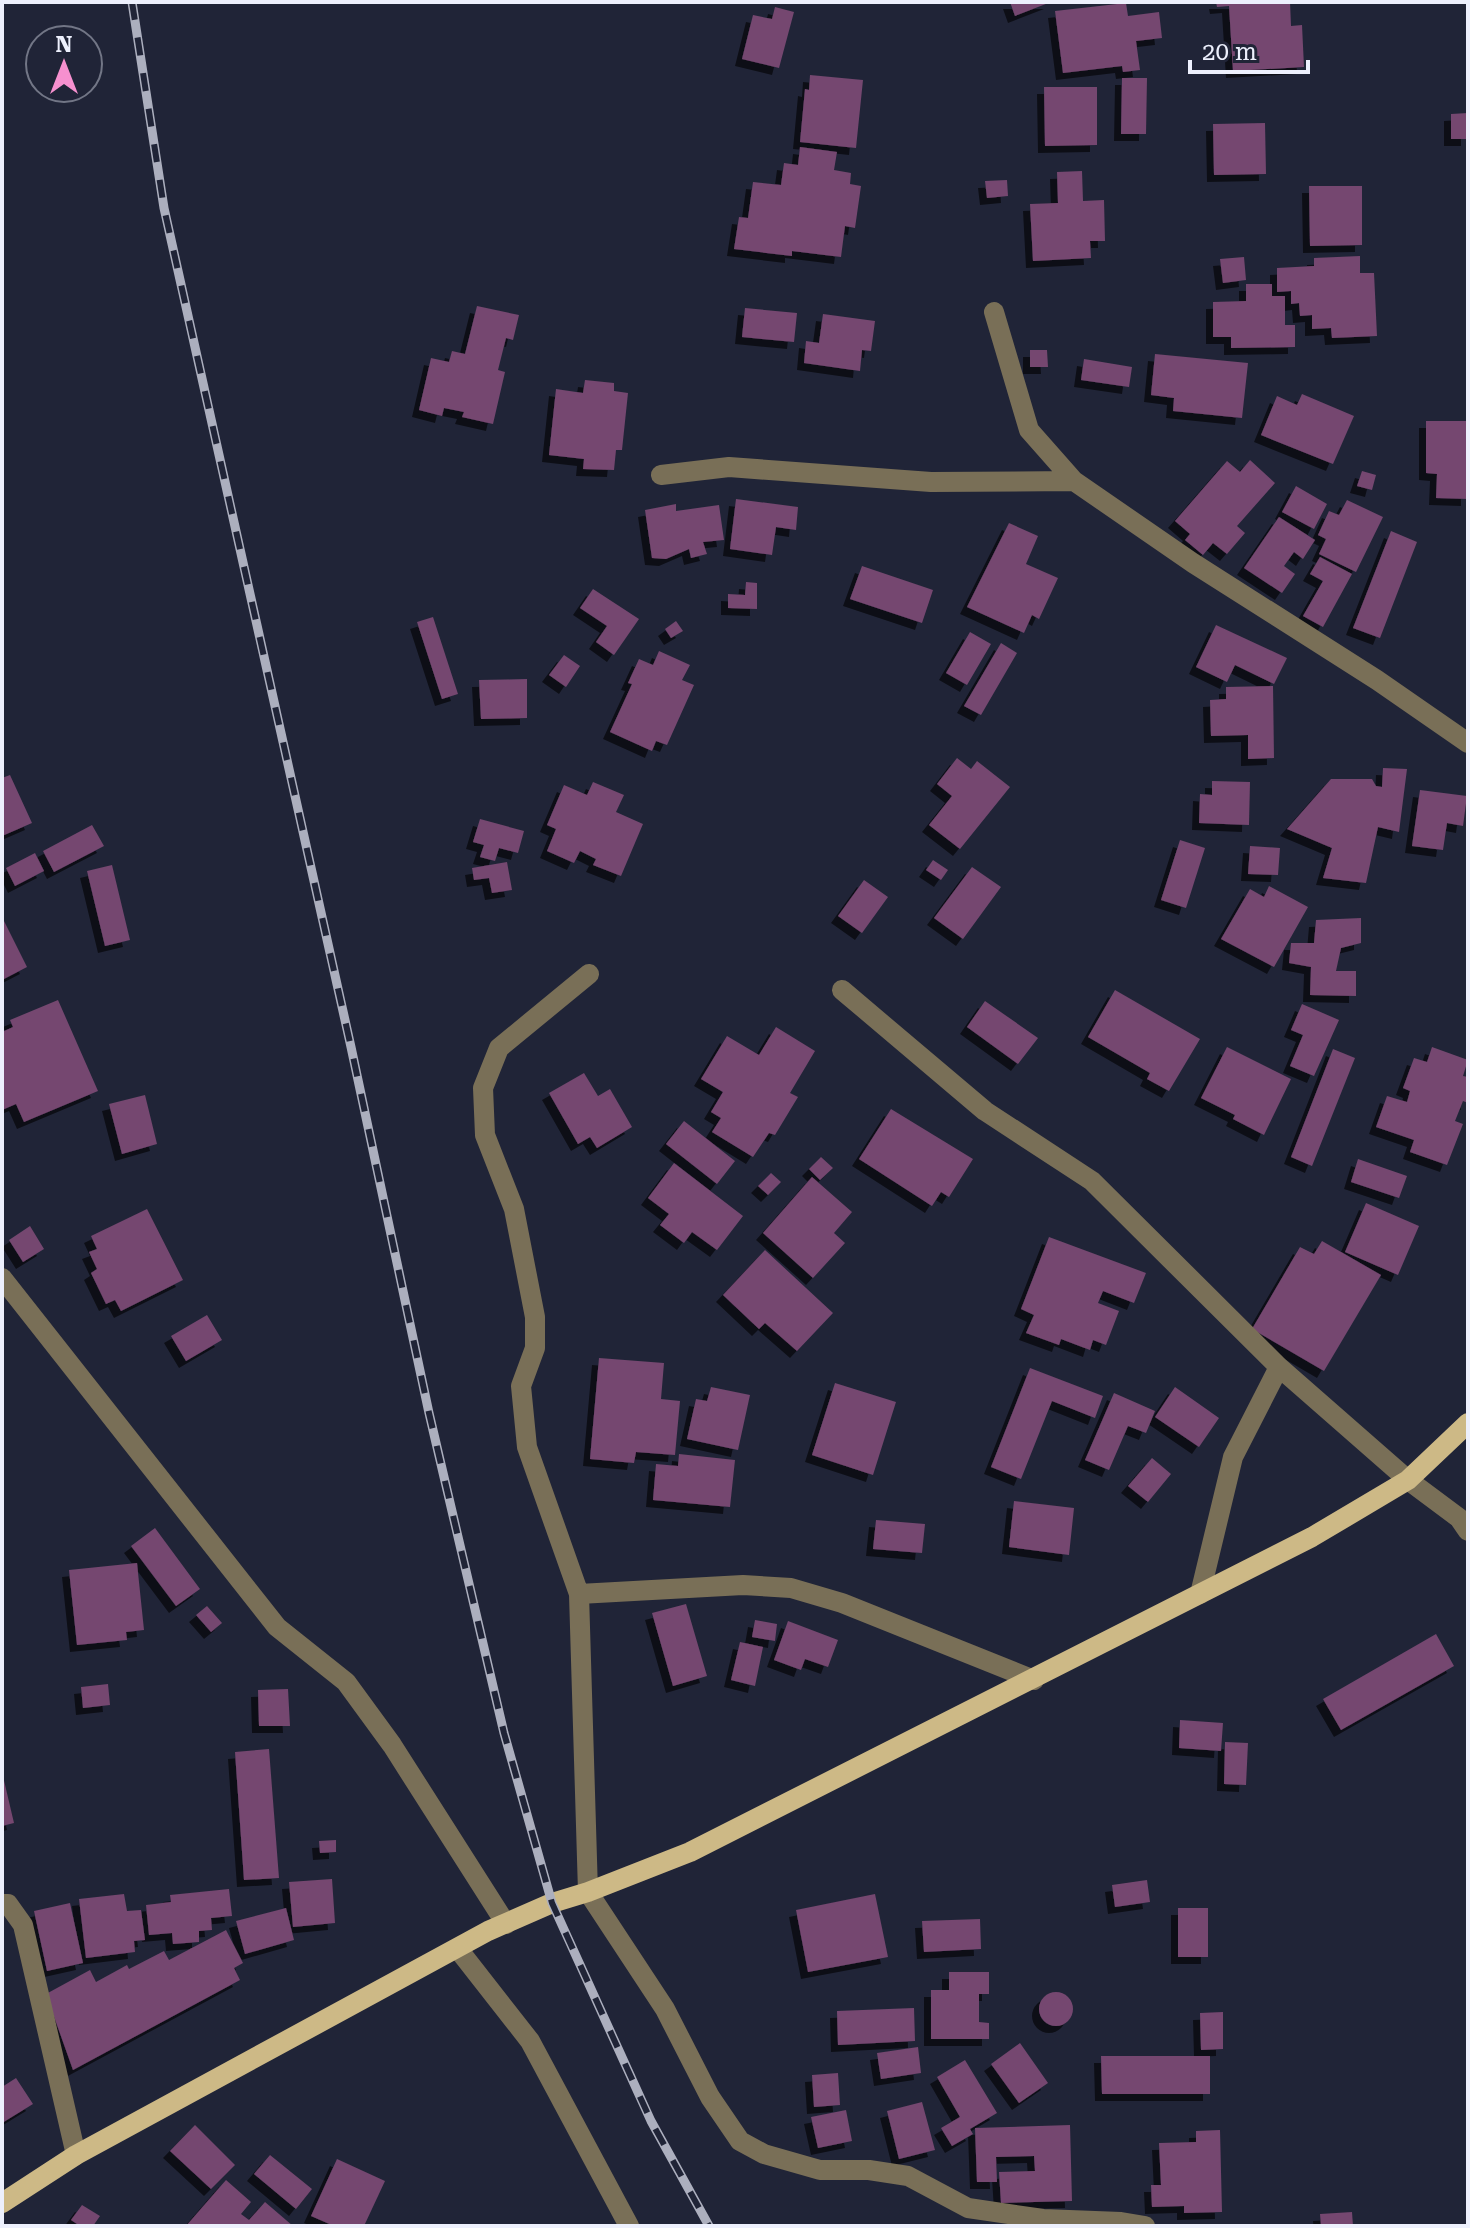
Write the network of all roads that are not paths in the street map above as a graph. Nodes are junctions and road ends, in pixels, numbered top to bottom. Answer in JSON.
{"nodes":[{"id":1,"x":994,"y":312,"type":"dead end"},
{"id":2,"x":661,"y":475,"type":"dead end"},
{"id":3,"x":1074,"y":481,"type":"junction"},
{"id":4,"x":1468,"y":743,"type":"edge"},
{"id":5,"x":589,"y":974,"type":"dead end"},
{"id":6,"x":842,"y":990,"type":"dead end"},
{"id":7,"x":2,"y":1278,"type":"edge"},
{"id":8,"x":1279,"y":1367,"type":"junction"},
{"id":9,"x":1468,"y":1423,"type":"edge"},
{"id":10,"x":1408,"y":1480,"type":"junction"},
{"id":11,"x":1465,"y":1523,"type":"edge"},
{"id":12,"x":579,"y":1594,"type":"junction"},
{"id":13,"x":1200,"y":1594,"type":"junction"},
{"id":14,"x":1034,"y":1680,"type":"junction"},
{"id":15,"x":588,"y":1892,"type":"junction"},
{"id":16,"x":2,"y":1904,"type":"edge"},
{"id":17,"x":506,"y":1924,"type":"junction"},
{"id":18,"x":458,"y":1949,"type":"junction"},
{"id":19,"x":76,"y":2155,"type":"junction"},
{"id":20,"x":2,"y":2203,"type":"edge"},
{"id":21,"x":629,"y":2226,"type":"edge"},
{"id":22,"x":1145,"y":2226,"type":"edge"}],
"edges":[{"from":1,"to":3,"type":"street"},
{"from":2,"to":3,"type":"street"},
{"from":3,"to":4,"type":"street"},
{"from":5,"to":12,"type":"street"},
{"from":6,"to":8,"type":"street"},
{"from":7,"to":17,"type":"street"},
{"from":8,"to":10,"type":"street"},
{"from":8,"to":13,"type":"street"},
{"from":9,"to":10,"type":"main road"},
{"from":10,"to":11,"type":"street"},
{"from":10,"to":13,"type":"main road"},
{"from":12,"to":14,"type":"street"},
{"from":12,"to":15,"type":"street"},
{"from":13,"to":14,"type":"main road"},
{"from":14,"to":15,"type":"main road"},
{"from":15,"to":17,"type":"main road"},
{"from":15,"to":22,"type":"street"},
{"from":16,"to":19,"type":"street"},
{"from":17,"to":18,"type":"main road"},
{"from":18,"to":19,"type":"main road"},
{"from":18,"to":21,"type":"street"},
{"from":19,"to":20,"type":"main road"}]}
